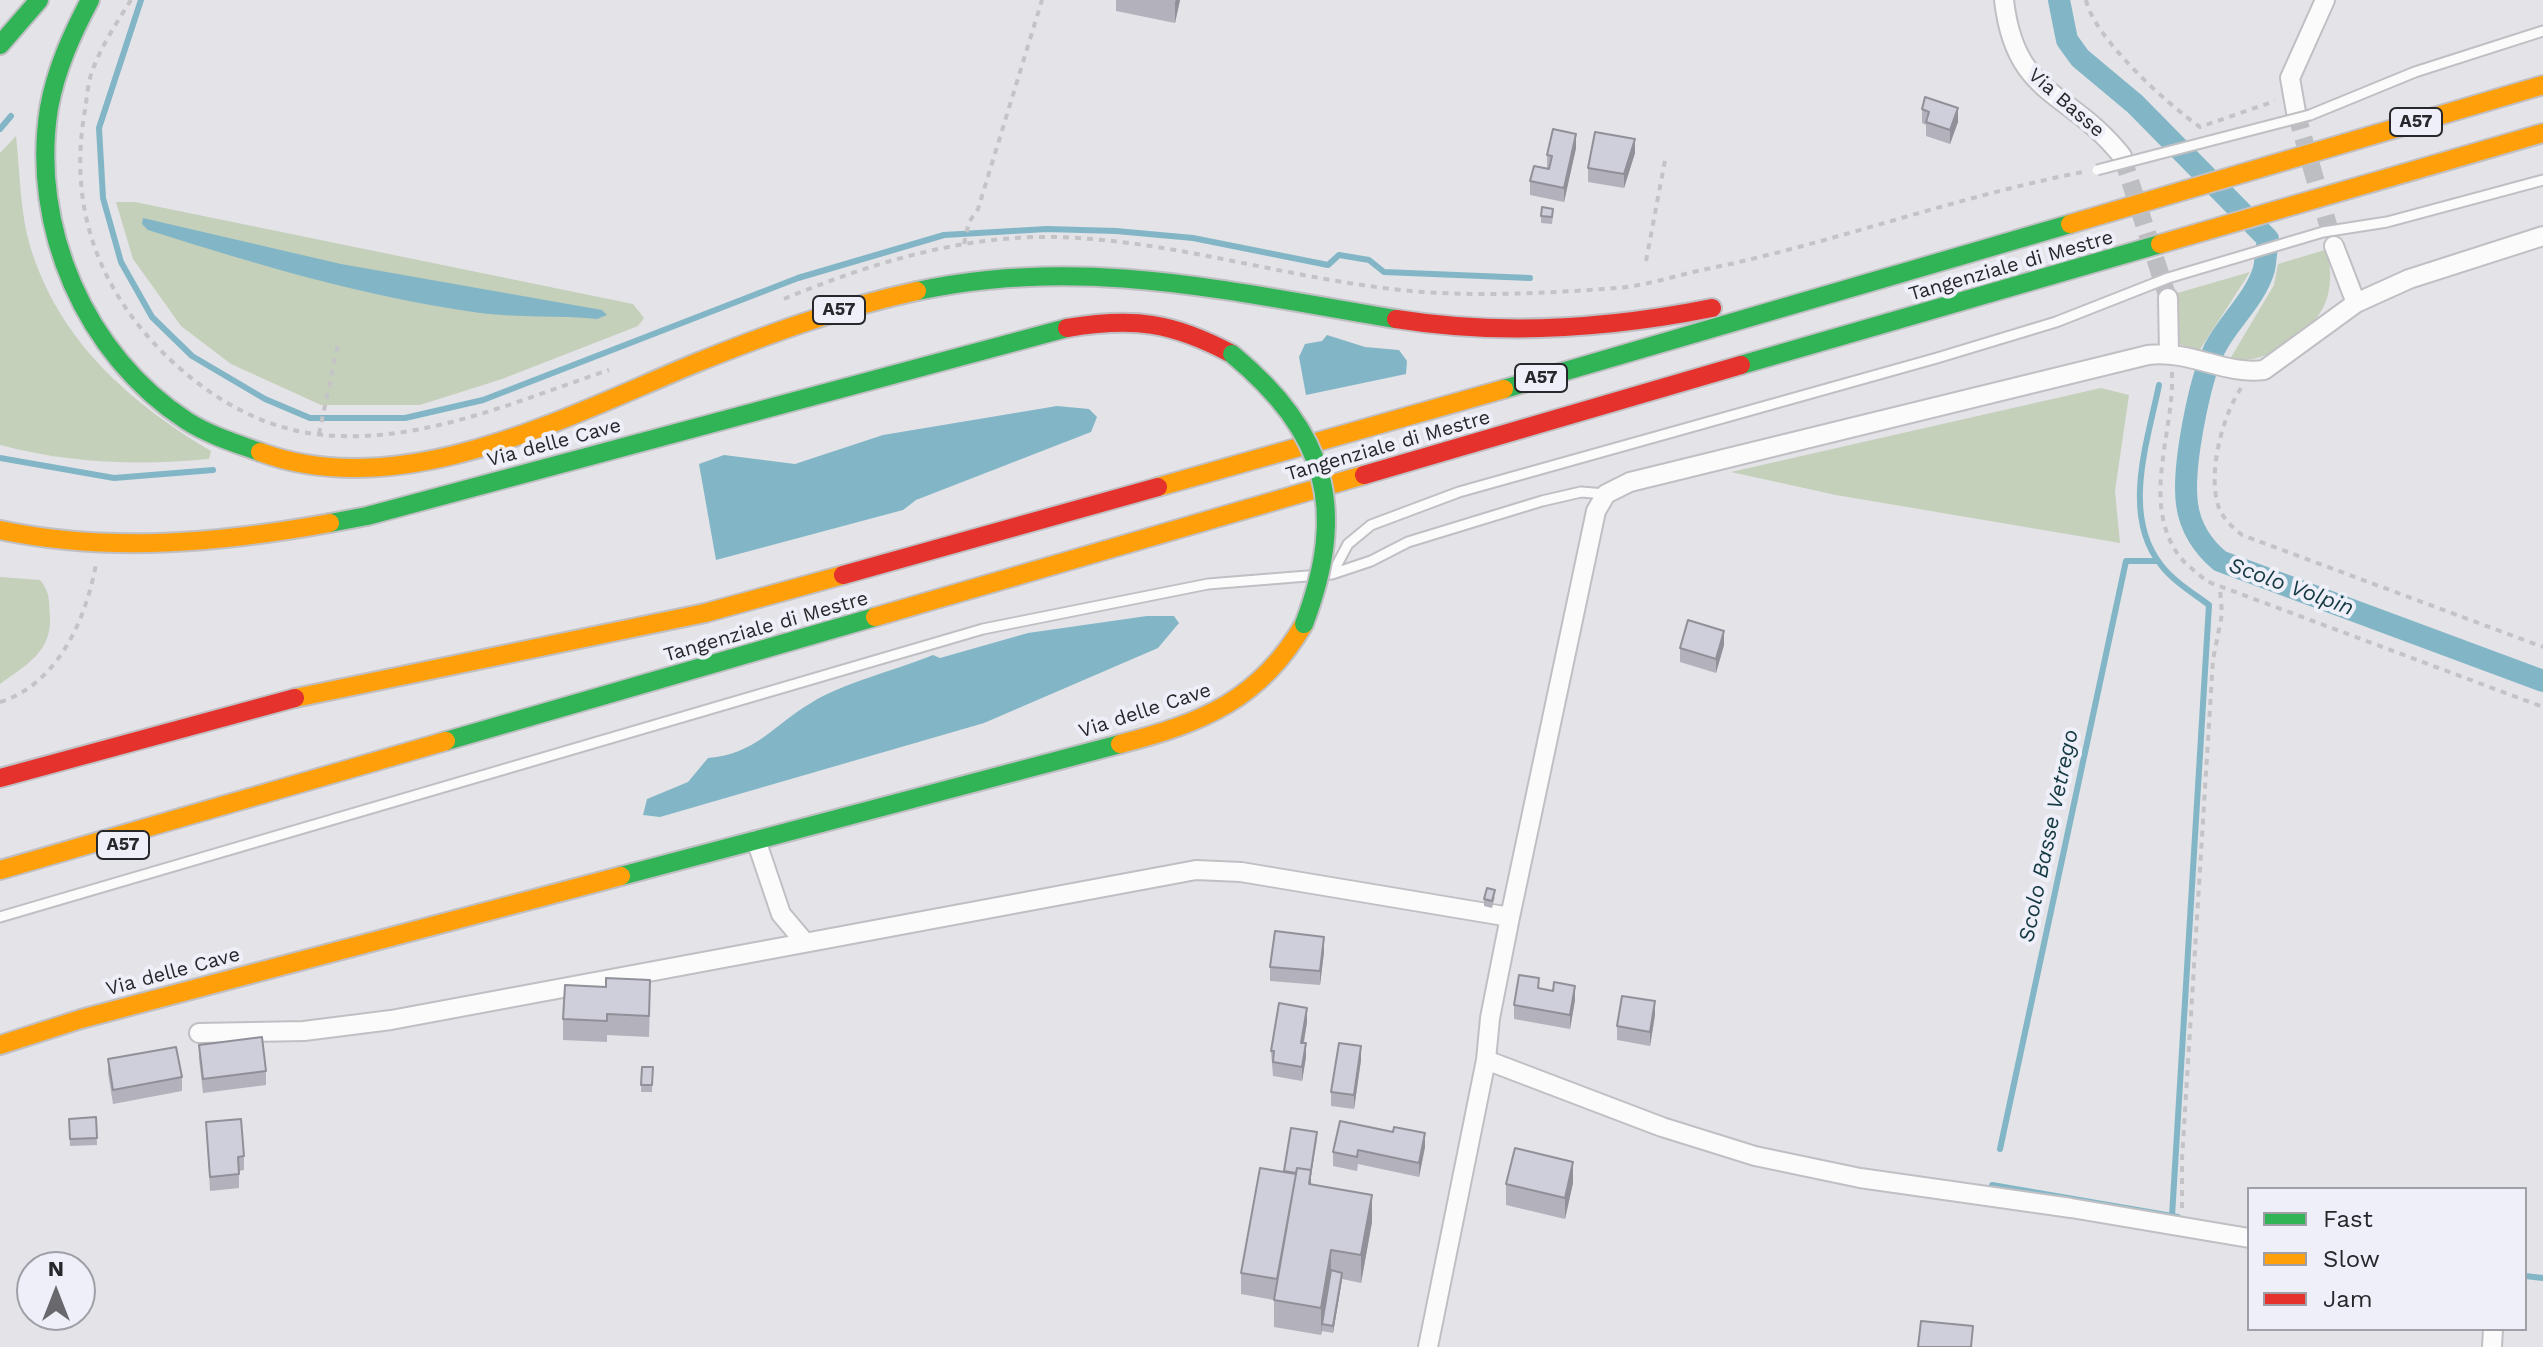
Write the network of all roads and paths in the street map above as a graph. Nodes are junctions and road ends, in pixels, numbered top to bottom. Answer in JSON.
{"nodes":[{"id":1,"x":39,"y":0,"type":"edge"},
{"id":2,"x":90,"y":0,"type":"edge"},
{"id":3,"x":1042,"y":0,"type":"edge"},
{"id":4,"x":2004,"y":0,"type":"edge"},
{"id":5,"x":2086,"y":0,"type":"edge"},
{"id":6,"x":2325,"y":0,"type":"edge"},
{"id":7,"x":2543,"y":31,"type":"edge"},
{"id":8,"x":0,"y":45,"type":"edge"},
{"id":9,"x":2543,"y":85,"type":"edge"},
{"id":10,"x":2300,"y":107,"type":"junction"},
{"id":11,"x":2543,"y":133,"type":"edge"},
{"id":12,"x":1666,"y":155,"type":"dead end"},
{"id":13,"x":2122,"y":156,"type":"tunnel mouth"},
{"id":14,"x":2097,"y":170,"type":"dead end"},
{"id":15,"x":2543,"y":180,"type":"edge"},
{"id":16,"x":2543,"y":236,"type":"edge"},
{"id":17,"x":2328,"y":239,"type":"junction"},
{"id":18,"x":963,"y":241,"type":"dead end"},
{"id":19,"x":1992,"y":245,"type":"junction"},
{"id":20,"x":1646,"y":261,"type":"dead end"},
{"id":21,"x":2168,"y":298,"type":"tunnel mouth"},
{"id":22,"x":2356,"y":303,"type":"junction"},
{"id":23,"x":338,"y":344,"type":"dead end"},
{"id":24,"x":2177,"y":354,"type":"junction"},
{"id":25,"x":2242,"y":371,"type":"junction"},
{"id":26,"x":319,"y":434,"type":"dead end"},
{"id":27,"x":1606,"y":494,"type":"junction"},
{"id":28,"x":0,"y":530,"type":"edge"},
{"id":29,"x":98,"y":542,"type":"junction"},
{"id":30,"x":1332,"y":574,"type":"junction"},
{"id":31,"x":2220,"y":589,"type":"junction"},
{"id":32,"x":2543,"y":647,"type":"edge"},
{"id":33,"x":0,"y":702,"type":"edge"},
{"id":34,"x":2543,"y":707,"type":"edge"},
{"id":35,"x":0,"y":778,"type":"edge"},
{"id":36,"x":245,"y":800,"type":"junction"},
{"id":37,"x":756,"y":840,"type":"junction"},
{"id":38,"x":0,"y":870,"type":"edge"},
{"id":39,"x":0,"y":886,"type":"edge"},
{"id":40,"x":0,"y":917,"type":"edge"},
{"id":41,"x":1510,"y":917,"type":"junction"},
{"id":42,"x":803,"y":940,"type":"junction"},
{"id":43,"x":199,"y":1033,"type":"dead end"},
{"id":44,"x":0,"y":1045,"type":"edge"},
{"id":45,"x":1486,"y":1060,"type":"junction"},
{"id":46,"x":2185,"y":1228,"type":"junction"},
{"id":47,"x":2247,"y":1238,"type":"edge"},
{"id":48,"x":1428,"y":1347,"type":"edge"}],
"edges":[{"from":1,"to":8,"type":"main road"},
{"from":2,"to":19,"type":"main road","number":"A57"},
{"from":3,"to":18,"type":"path"},
{"from":4,"to":13,"type":"street","name":"Via Basse"},
{"from":5,"to":10,"type":"path"},
{"from":6,"to":10,"type":"street"},
{"from":7,"to":10,"type":"lane"},
{"from":9,"to":19,"type":"main road","name":"Tangenziale di Mestre","number":"A57"},
{"from":10,"to":14,"type":"lane","bridge":true},
{"from":11,"to":36,"type":"main road","name":"Tangenziale di Mestre","number":"A57"},
{"from":12,"to":20,"type":"path"},
{"from":15,"to":17,"type":"lane"},
{"from":16,"to":22,"type":"street"},
{"from":17,"to":22,"type":"street"},
{"from":17,"to":30,"type":"lane"},
{"from":19,"to":35,"type":"main road","number":"A57"},
{"from":21,"to":24,"type":"street"},
{"from":22,"to":25,"type":"street"},
{"from":23,"to":26,"type":"path"},
{"from":24,"to":25,"type":"street"},
{"from":24,"to":27,"type":"street"},
{"from":24,"to":31,"type":"path"},
{"from":25,"to":32,"type":"path"},
{"from":27,"to":30,"type":"lane"},
{"from":27,"to":41,"type":"street"},
{"from":28,"to":29,"type":"main road","name":"Via delle Cave"},
{"from":29,"to":33,"type":"path"},
{"from":29,"to":37,"type":"main road","name":"Via delle Cave","bridge":true},
{"from":30,"to":40,"type":"lane"},
{"from":31,"to":34,"type":"path"},
{"from":31,"to":46,"type":"path"},
{"from":36,"to":38,"type":"main road","number":"A57"},
{"from":36,"to":39,"type":"main road","number":"A57"},
{"from":37,"to":42,"type":"street"},
{"from":37,"to":44,"type":"main road","name":"Via delle Cave"},
{"from":41,"to":42,"type":"street"},
{"from":41,"to":45,"type":"street"},
{"from":42,"to":43,"type":"street"},
{"from":45,"to":46,"type":"street"},
{"from":45,"to":48,"type":"street"},
{"from":46,"to":47,"type":"street"}]}
